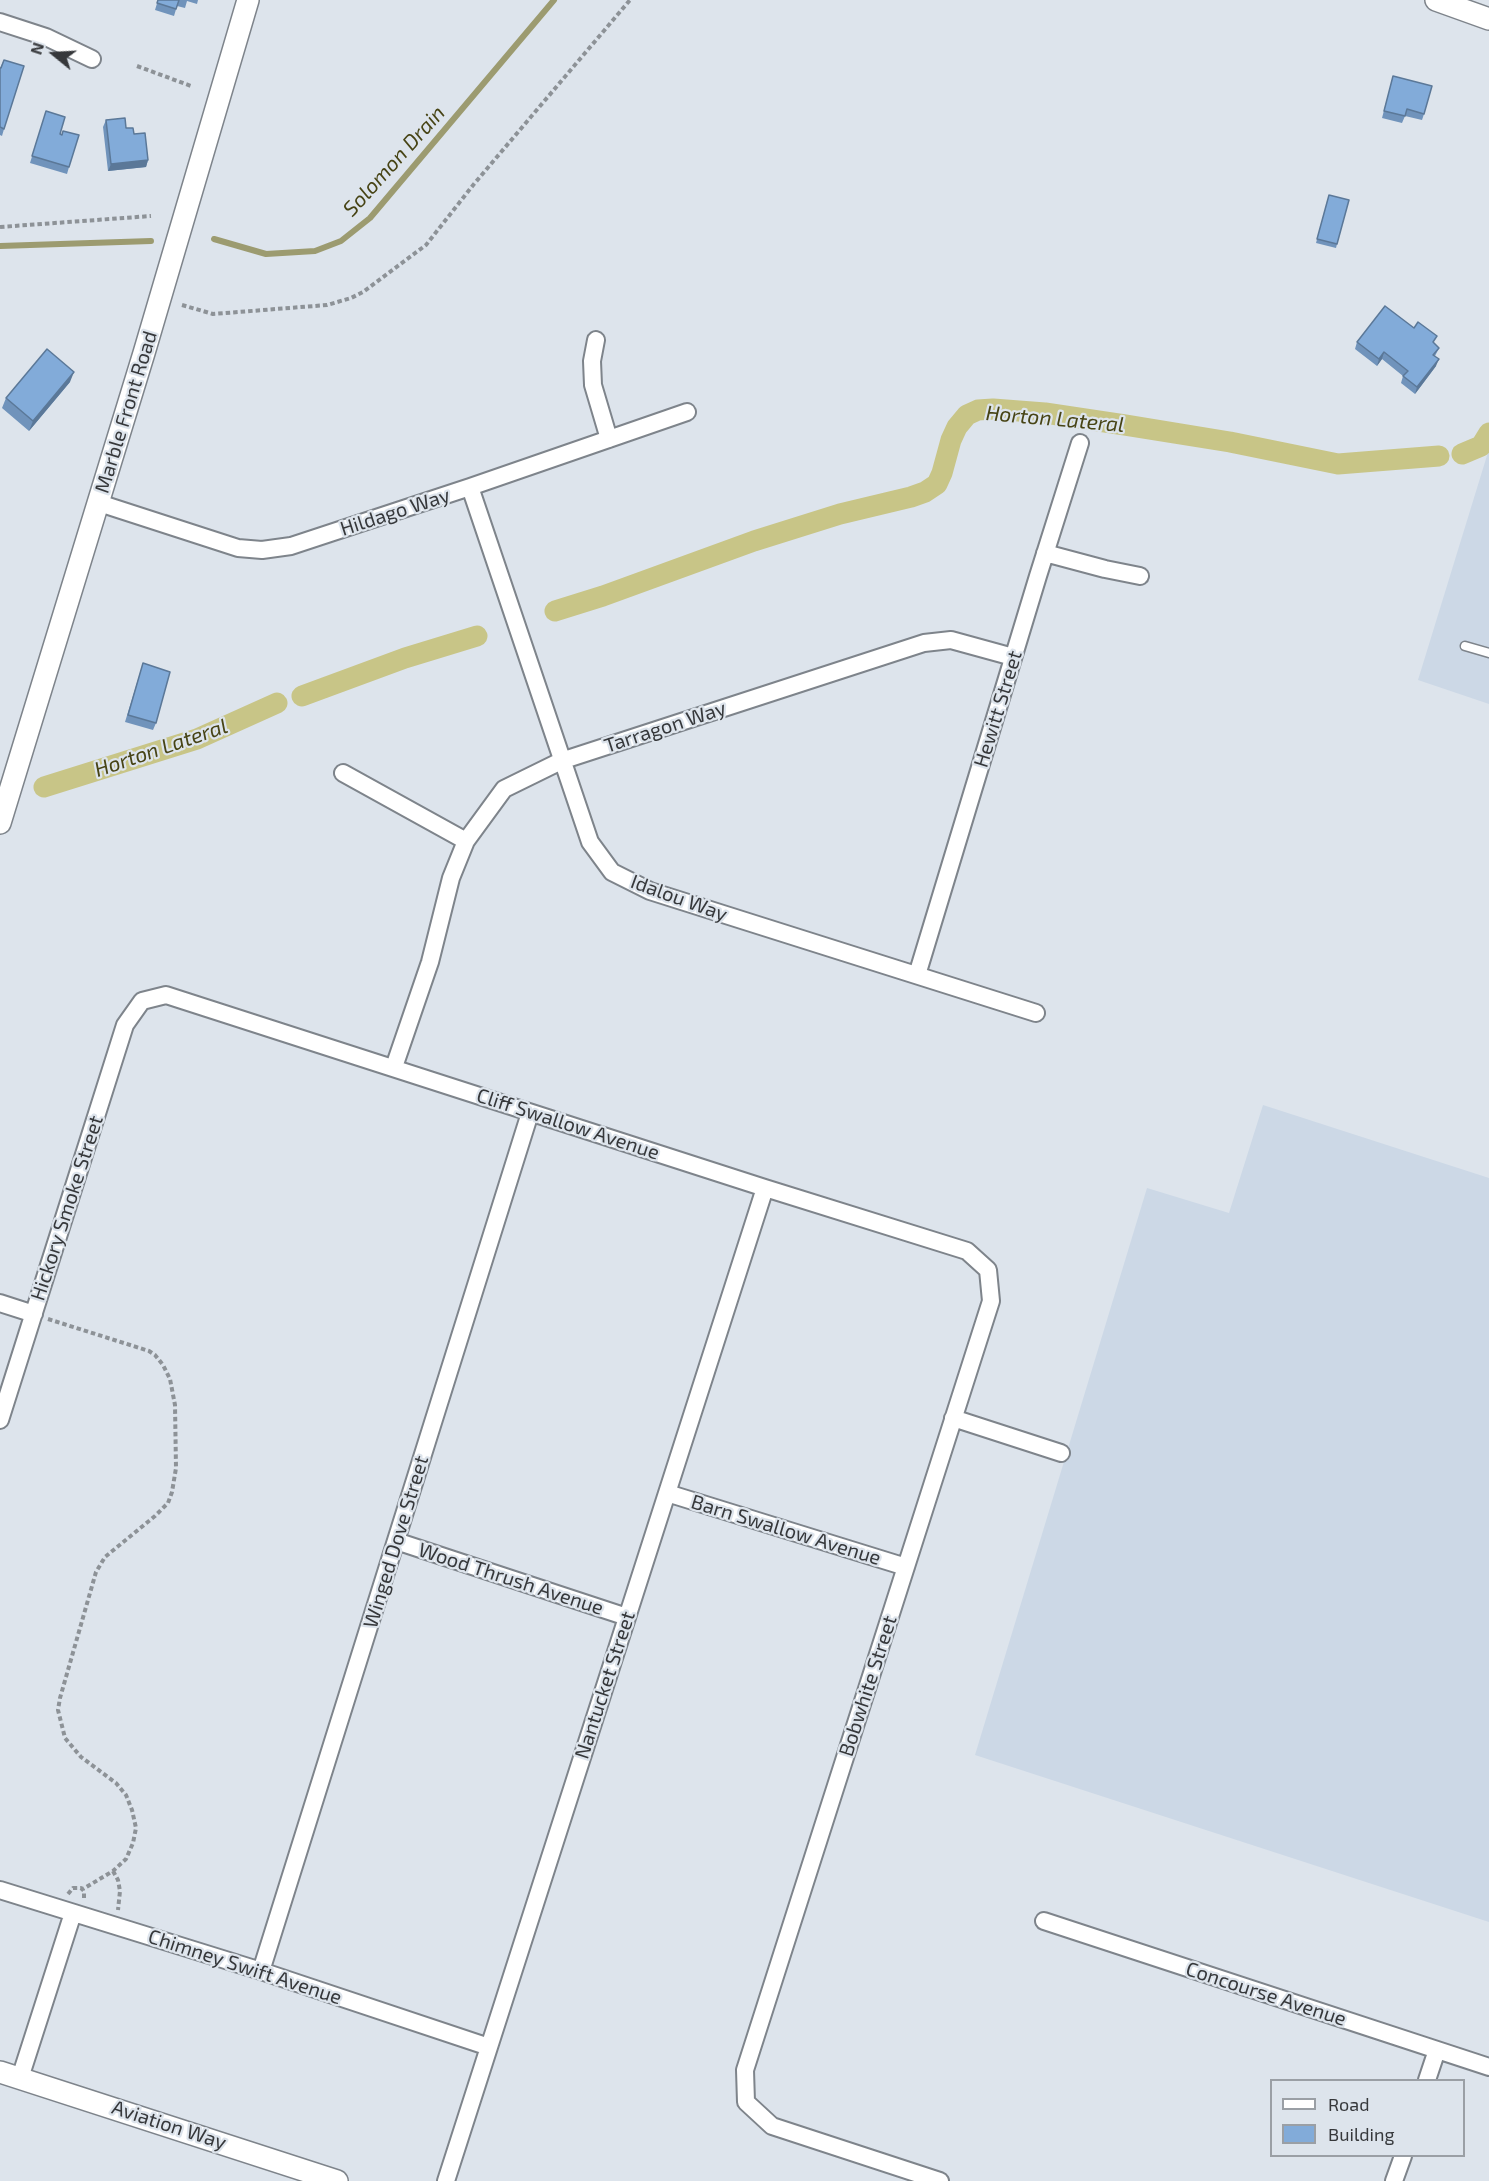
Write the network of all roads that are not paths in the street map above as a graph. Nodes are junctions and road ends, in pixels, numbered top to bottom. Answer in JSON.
{"nodes":[{"id":1,"x":248,"y":0,"type":"edge"},
{"id":2,"x":1436,"y":0,"type":"edge"},
{"id":3,"x":1489,"y":19,"type":"edge"},
{"id":4,"x":0,"y":22,"type":"edge"},
{"id":5,"x":92,"y":59,"type":"dead end"},
{"id":6,"x":596,"y":340,"type":"dead end"},
{"id":7,"x":687,"y":412,"type":"dead end"},
{"id":8,"x":609,"y":439,"type":"junction"},
{"id":9,"x":1080,"y":443,"type":"dead end"},
{"id":10,"x":470,"y":487,"type":"junction"},
{"id":11,"x":99,"y":503,"type":"junction"},
{"id":12,"x":1045,"y":553,"type":"junction"},
{"id":13,"x":1140,"y":576,"type":"dead end"},
{"id":14,"x":1466,"y":645,"type":"dead end"},
{"id":15,"x":1489,"y":653,"type":"edge"},
{"id":16,"x":1013,"y":657,"type":"junction"},
{"id":17,"x":561,"y":761,"type":"junction"},
{"id":18,"x":343,"y":772,"type":"dead end"},
{"id":19,"x":1,"y":815,"type":"edge"},
{"id":20,"x":466,"y":841,"type":"junction"},
{"id":21,"x":917,"y":975,"type":"junction"},
{"id":22,"x":142,"y":1001,"type":"joint"},
{"id":23,"x":1036,"y":1013,"type":"dead end"},
{"id":24,"x":394,"y":1067,"type":"junction"},
{"id":25,"x":530,"y":1113,"type":"junction"},
{"id":26,"x":765,"y":1188,"type":"junction"},
{"id":27,"x":988,"y":1270,"type":"joint"},
{"id":28,"x":0,"y":1303,"type":"edge"},
{"id":29,"x":40,"y":1316,"type":"junction"},
{"id":30,"x":953,"y":1418,"type":"junction"},
{"id":31,"x":0,"y":1420,"type":"edge"},
{"id":32,"x":1061,"y":1453,"type":"dead end"},
{"id":33,"x":667,"y":1493,"type":"junction"},
{"id":34,"x":396,"y":1541,"type":"junction"},
{"id":35,"x":906,"y":1567,"type":"junction"},
{"id":36,"x":627,"y":1617,"type":"junction"},
{"id":37,"x":0,"y":1890,"type":"edge"},
{"id":38,"x":73,"y":1913,"type":"junction"},
{"id":39,"x":1044,"y":1921,"type":"dead end"},
{"id":40,"x":261,"y":1971,"type":"junction"},
{"id":41,"x":489,"y":2047,"type":"junction"},
{"id":42,"x":1437,"y":2050,"type":"junction"},
{"id":43,"x":1489,"y":2067,"type":"edge"},
{"id":44,"x":10,"y":2075,"type":"edge"},
{"id":45,"x":1426,"y":2079,"type":"edge"},
{"id":46,"x":1402,"y":2157,"type":"edge"},
{"id":47,"x":336,"y":2181,"type":"edge"},
{"id":48,"x":446,"y":2181,"type":"edge"},
{"id":49,"x":940,"y":2181,"type":"edge"},
{"id":50,"x":1394,"y":2181,"type":"edge"}],
"edges":[{"from":1,"to":11,"type":"street","name":"Marble Front Road"},
{"from":2,"to":3,"type":"street"},
{"from":4,"to":5,"type":"street"},
{"from":6,"to":8,"type":"street"},
{"from":7,"to":8,"type":"street","name":"Hildago Way"},
{"from":8,"to":10,"type":"street","name":"Hildago Way"},
{"from":9,"to":12,"type":"street","name":"Hewitt Street"},
{"from":10,"to":11,"type":"street","name":"Hildago Way"},
{"from":10,"to":17,"type":"street","name":"Idalou Way"},
{"from":11,"to":19,"type":"street","name":"Marble Front Road"},
{"from":12,"to":13,"type":"street"},
{"from":12,"to":16,"type":"street","name":"Hewitt Street"},
{"from":14,"to":15,"type":"lane"},
{"from":16,"to":17,"type":"street","name":"Tarragon Way"},
{"from":16,"to":21,"type":"street","name":"Hewitt Street"},
{"from":17,"to":20,"type":"street","name":"Tarragon Way"},
{"from":17,"to":21,"type":"street","name":"Idalou Way"},
{"from":18,"to":20,"type":"street"},
{"from":20,"to":24,"type":"street","name":"Tarragon Way"},
{"from":21,"to":23,"type":"street","name":"Idalou Way"},
{"from":22,"to":24,"type":"street","name":"Cliff Swallow Avenue"},
{"from":22,"to":29,"type":"street","name":"Hickory Smoke Street"},
{"from":24,"to":25,"type":"street","name":"Cliff Swallow Avenue"},
{"from":25,"to":26,"type":"street","name":"Cliff Swallow Avenue"},
{"from":25,"to":34,"type":"street","name":"Winged Dove Street"},
{"from":26,"to":27,"type":"street","name":"Cliff Swallow Avenue"},
{"from":26,"to":33,"type":"street","name":"Nantucket Street"},
{"from":27,"to":30,"type":"street","name":"Bobwhite Street"},
{"from":28,"to":29,"type":"street"},
{"from":29,"to":31,"type":"street","name":"Hickory Smoke Street"},
{"from":30,"to":32,"type":"street"},
{"from":30,"to":35,"type":"street","name":"Bobwhite Street"},
{"from":33,"to":35,"type":"street","name":"Barn Swallow Avenue"},
{"from":33,"to":36,"type":"street","name":"Nantucket Street"},
{"from":34,"to":36,"type":"street","name":"Wood Thrush Avenue"},
{"from":34,"to":40,"type":"street","name":"Winged Dove Street"},
{"from":35,"to":49,"type":"street","name":"Bobwhite Street"},
{"from":36,"to":41,"type":"street","name":"Nantucket Street"},
{"from":37,"to":38,"type":"street","name":"Chimney Swift Avenue"},
{"from":38,"to":40,"type":"street","name":"Chimney Swift Avenue"},
{"from":38,"to":44,"type":"street"},
{"from":39,"to":42,"type":"street","name":"Concourse Avenue"},
{"from":40,"to":41,"type":"street","name":"Chimney Swift Avenue"},
{"from":41,"to":48,"type":"street","name":"Nantucket Street"},
{"from":42,"to":43,"type":"street","name":"Concourse Avenue"},
{"from":42,"to":45,"type":"street"},
{"from":44,"to":47,"type":"street","name":"Aviation Way"},
{"from":46,"to":50,"type":"street"}]}
